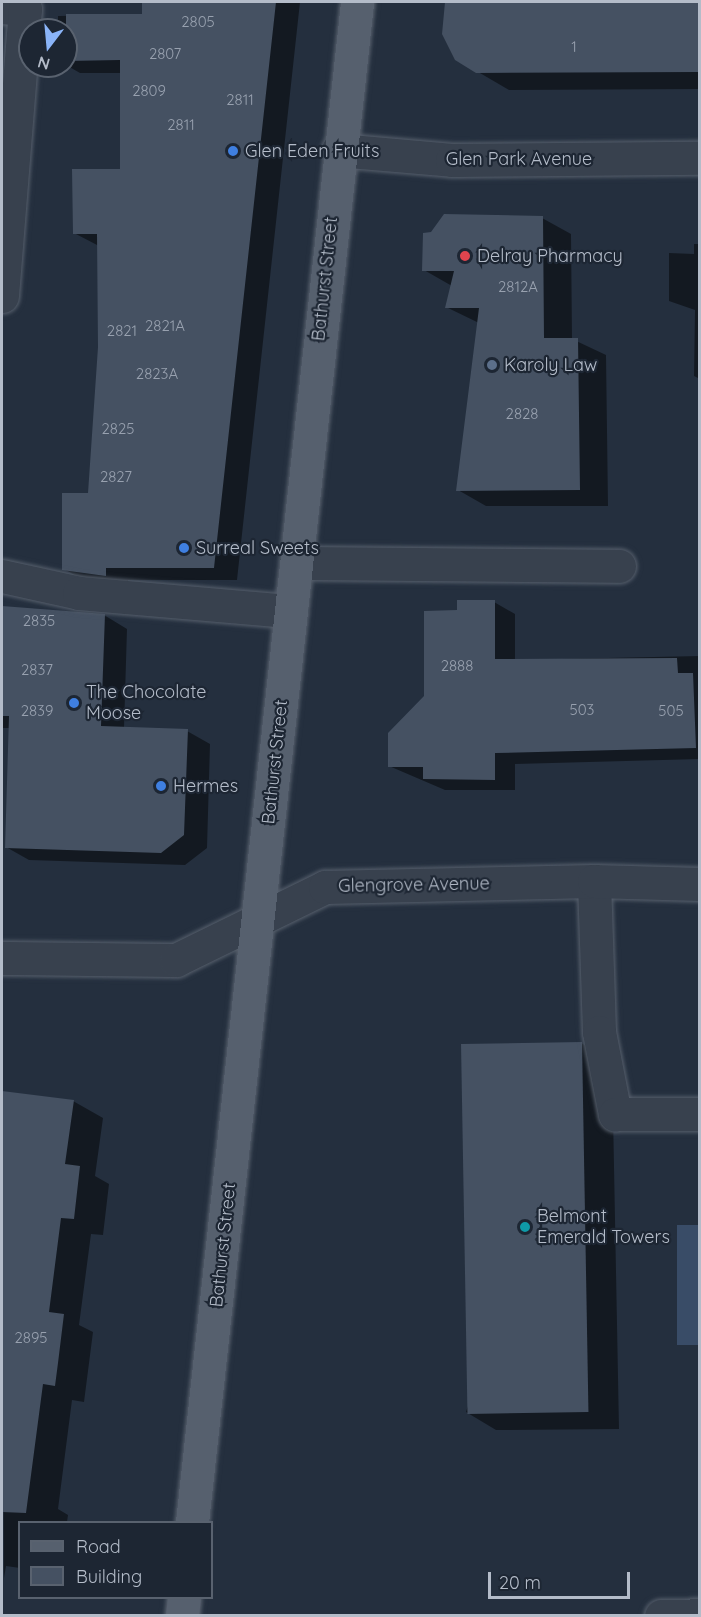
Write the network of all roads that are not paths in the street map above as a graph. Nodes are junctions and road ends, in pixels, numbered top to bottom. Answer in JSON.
{"nodes":[{"id":1,"x":357,"y":2,"type":"edge"},
{"id":2,"x":23,"y":6,"type":"edge"},
{"id":3,"x":338,"y":150,"type":"junction"},
{"id":4,"x":699,"y":158,"type":"edge"},
{"id":5,"x":2,"y":296,"type":"edge"},
{"id":6,"x":296,"y":563,"type":"junction"},
{"id":7,"x":619,"y":566,"type":"dead end"},
{"id":8,"x":2,"y":576,"type":"edge"},
{"id":9,"x":291,"y":611,"type":"junction"},
{"id":10,"x":594,"y":881,"type":"junction"},
{"id":11,"x":699,"y":884,"type":"edge"},
{"id":12,"x":259,"y":922,"type":"junction"},
{"id":13,"x":2,"y":958,"type":"edge"},
{"id":14,"x":699,"y":1114,"type":"edge"},
{"id":15,"x":192,"y":1521,"type":"edge"},
{"id":16,"x":184,"y":1599,"type":"edge"},
{"id":17,"x":699,"y":1615,"type":"edge"},
{"id":18,"x":182,"y":1616,"type":"edge"},
{"id":19,"x":661,"y":1616,"type":"edge"}],
"edges":[{"from":1,"to":3,"type":"main road","name":"Bathurst Street"},
{"from":2,"to":5,"type":"street"},
{"from":3,"to":4,"type":"street","name":"Glen Park Avenue"},
{"from":3,"to":6,"type":"main road","name":"Bathurst Street"},
{"from":6,"to":7,"type":"street"},
{"from":6,"to":9,"type":"main road","name":"Bathurst Street"},
{"from":8,"to":9,"type":"street"},
{"from":9,"to":12,"type":"main road","name":"Bathurst Street"},
{"from":10,"to":11,"type":"street","name":"Glengrove Avenue"},
{"from":10,"to":12,"type":"street","name":"Glengrove Avenue"},
{"from":10,"to":14,"type":"street"},
{"from":12,"to":13,"type":"street","name":"Glengrove Avenue"},
{"from":12,"to":15,"type":"main road","name":"Bathurst Street"},
{"from":16,"to":18,"type":"main road"},
{"from":17,"to":19,"type":"street"}]}
